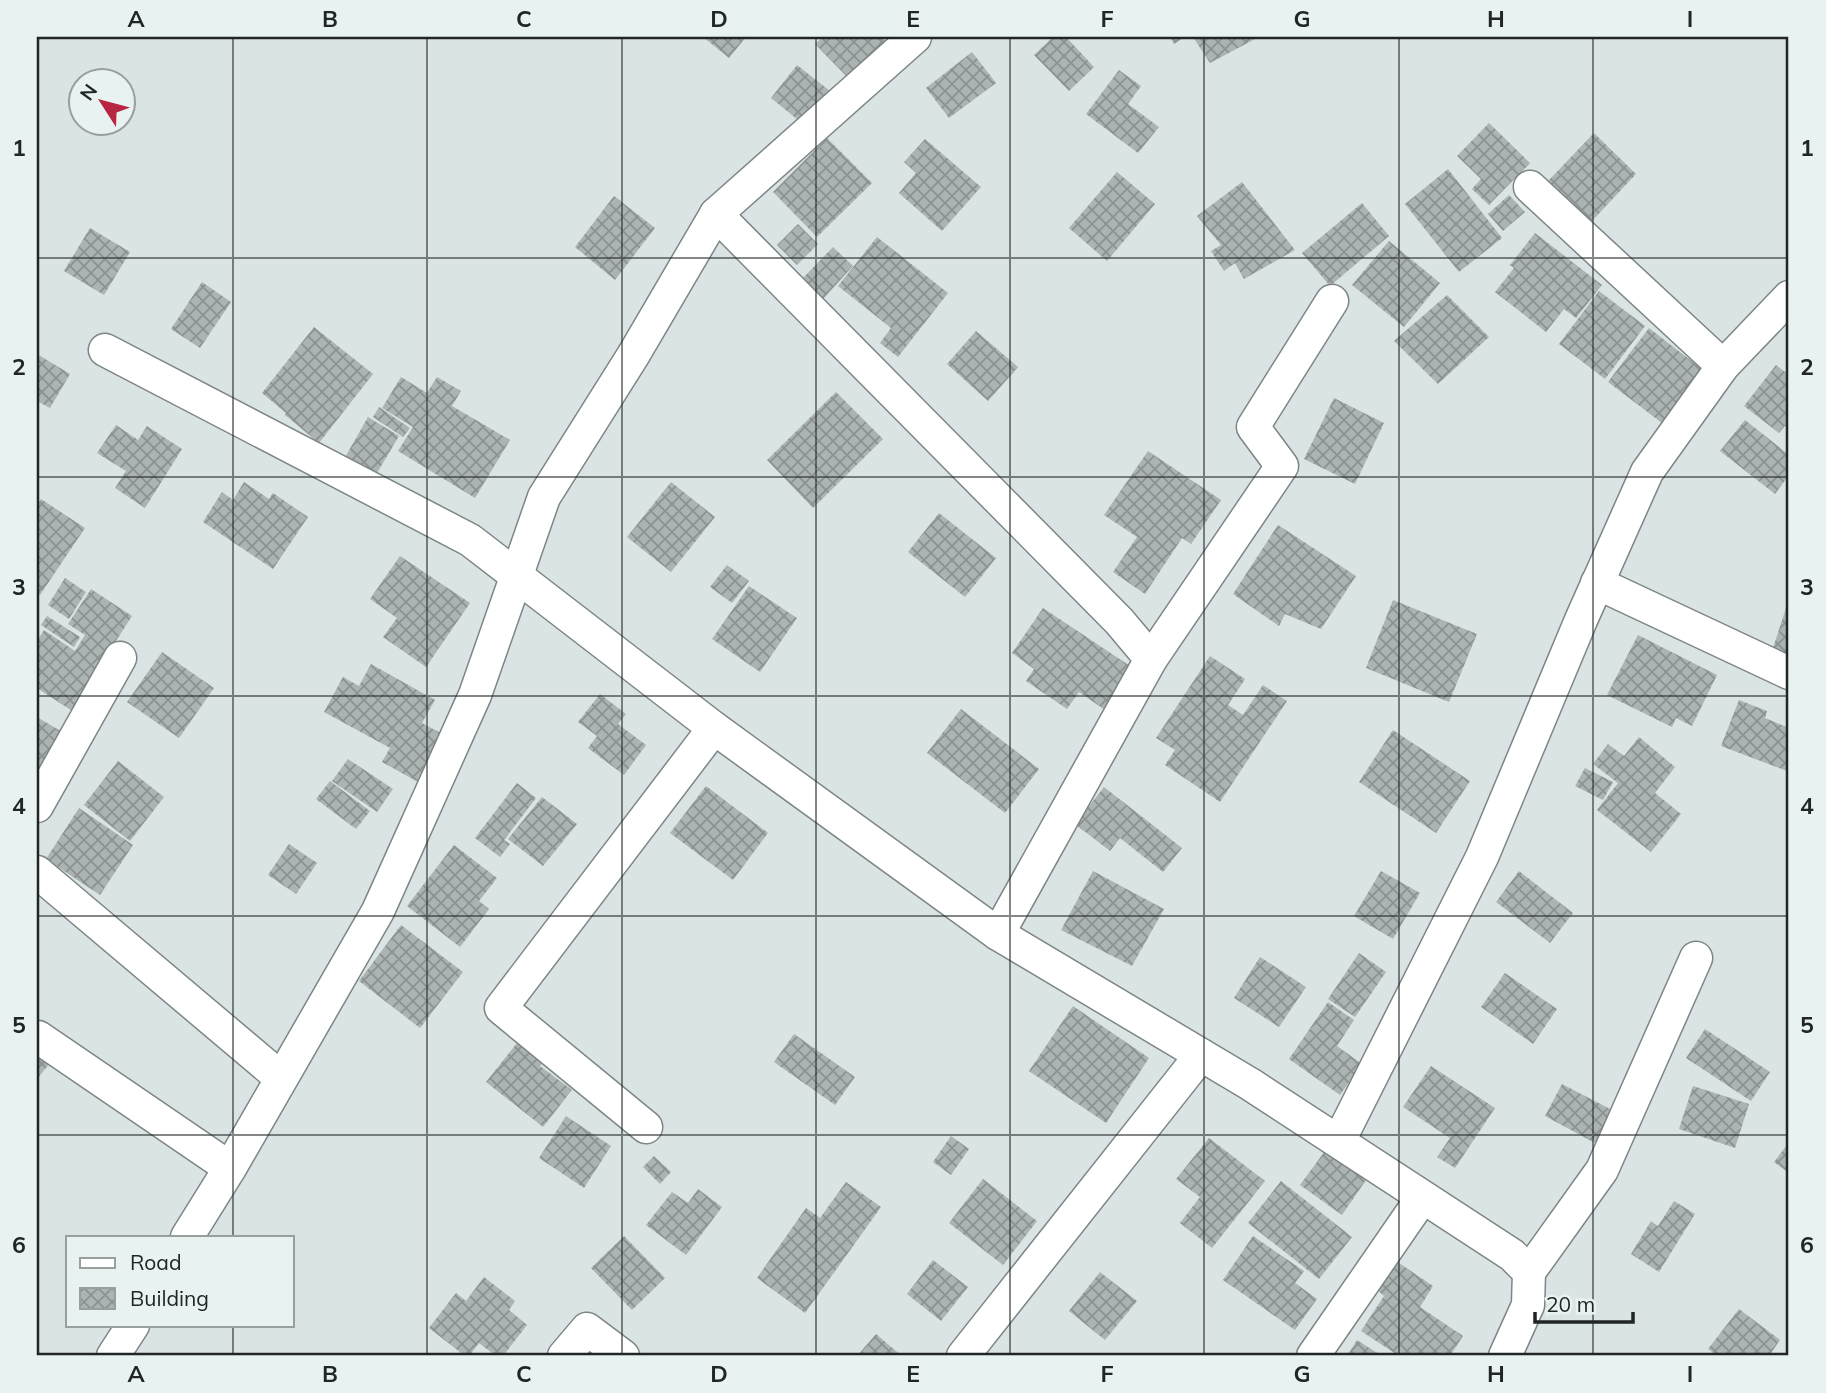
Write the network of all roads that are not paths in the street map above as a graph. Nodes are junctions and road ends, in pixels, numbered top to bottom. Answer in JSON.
{"nodes":[{"id":1,"x":915,"y":37,"type":"edge"},
{"id":2,"x":1530,"y":187,"type":"dead end"},
{"id":3,"x":716,"y":214,"type":"junction"},
{"id":4,"x":1789,"y":297,"type":"edge"},
{"id":5,"x":1332,"y":301,"type":"dead end"},
{"id":6,"x":105,"y":350,"type":"dead end"},
{"id":7,"x":1723,"y":366,"type":"junction"},
{"id":8,"x":517,"y":576,"type":"junction"},
{"id":9,"x":1597,"y":583,"type":"junction"},
{"id":10,"x":120,"y":658,"type":"dead end"},
{"id":11,"x":1151,"y":659,"type":"junction"},
{"id":12,"x":1789,"y":673,"type":"edge"},
{"id":13,"x":714,"y":728,"type":"junction"},
{"id":14,"x":37,"y":806,"type":"edge"},
{"id":15,"x":37,"y":872,"type":"edge"},
{"id":16,"x":998,"y":934,"type":"junction"},
{"id":17,"x":1696,"y":958,"type":"dead end"},
{"id":18,"x":38,"y":1037,"type":"dead end"},
{"id":19,"x":1201,"y":1055,"type":"junction"},
{"id":20,"x":281,"y":1077,"type":"junction"},
{"id":21,"x":646,"y":1127,"type":"dead end"},
{"id":22,"x":1339,"y":1141,"type":"junction"},
{"id":23,"x":230,"y":1168,"type":"junction"},
{"id":24,"x":1422,"y":1198,"type":"junction"},
{"id":25,"x":188,"y":1236,"type":"edge"},
{"id":26,"x":1529,"y":1272,"type":"junction"},
{"id":27,"x":132,"y":1326,"type":"edge"},
{"id":28,"x":113,"y":1356,"type":"edge"},
{"id":29,"x":564,"y":1356,"type":"edge"},
{"id":30,"x":623,"y":1356,"type":"edge"},
{"id":31,"x":963,"y":1356,"type":"edge"},
{"id":32,"x":1313,"y":1356,"type":"edge"},
{"id":33,"x":1505,"y":1356,"type":"edge"}],
"edges":[{"from":1,"to":3,"type":"street"},
{"from":2,"to":7,"type":"street"},
{"from":3,"to":8,"type":"street"},
{"from":3,"to":11,"type":"street"},
{"from":4,"to":7,"type":"street"},
{"from":5,"to":11,"type":"street"},
{"from":6,"to":8,"type":"street"},
{"from":7,"to":9,"type":"street"},
{"from":8,"to":13,"type":"street"},
{"from":8,"to":20,"type":"street"},
{"from":9,"to":12,"type":"street"},
{"from":9,"to":22,"type":"street"},
{"from":10,"to":14,"type":"street"},
{"from":11,"to":16,"type":"street"},
{"from":13,"to":16,"type":"street"},
{"from":13,"to":21,"type":"street"},
{"from":15,"to":20,"type":"street"},
{"from":16,"to":19,"type":"street"},
{"from":17,"to":26,"type":"street"},
{"from":18,"to":23,"type":"street"},
{"from":19,"to":22,"type":"street"},
{"from":19,"to":31,"type":"street"},
{"from":20,"to":23,"type":"street"},
{"from":22,"to":24,"type":"street"},
{"from":23,"to":25,"type":"street"},
{"from":24,"to":26,"type":"street"},
{"from":24,"to":32,"type":"street"},
{"from":26,"to":33,"type":"street"},
{"from":27,"to":28,"type":"street"},
{"from":29,"to":30,"type":"street"}]}
